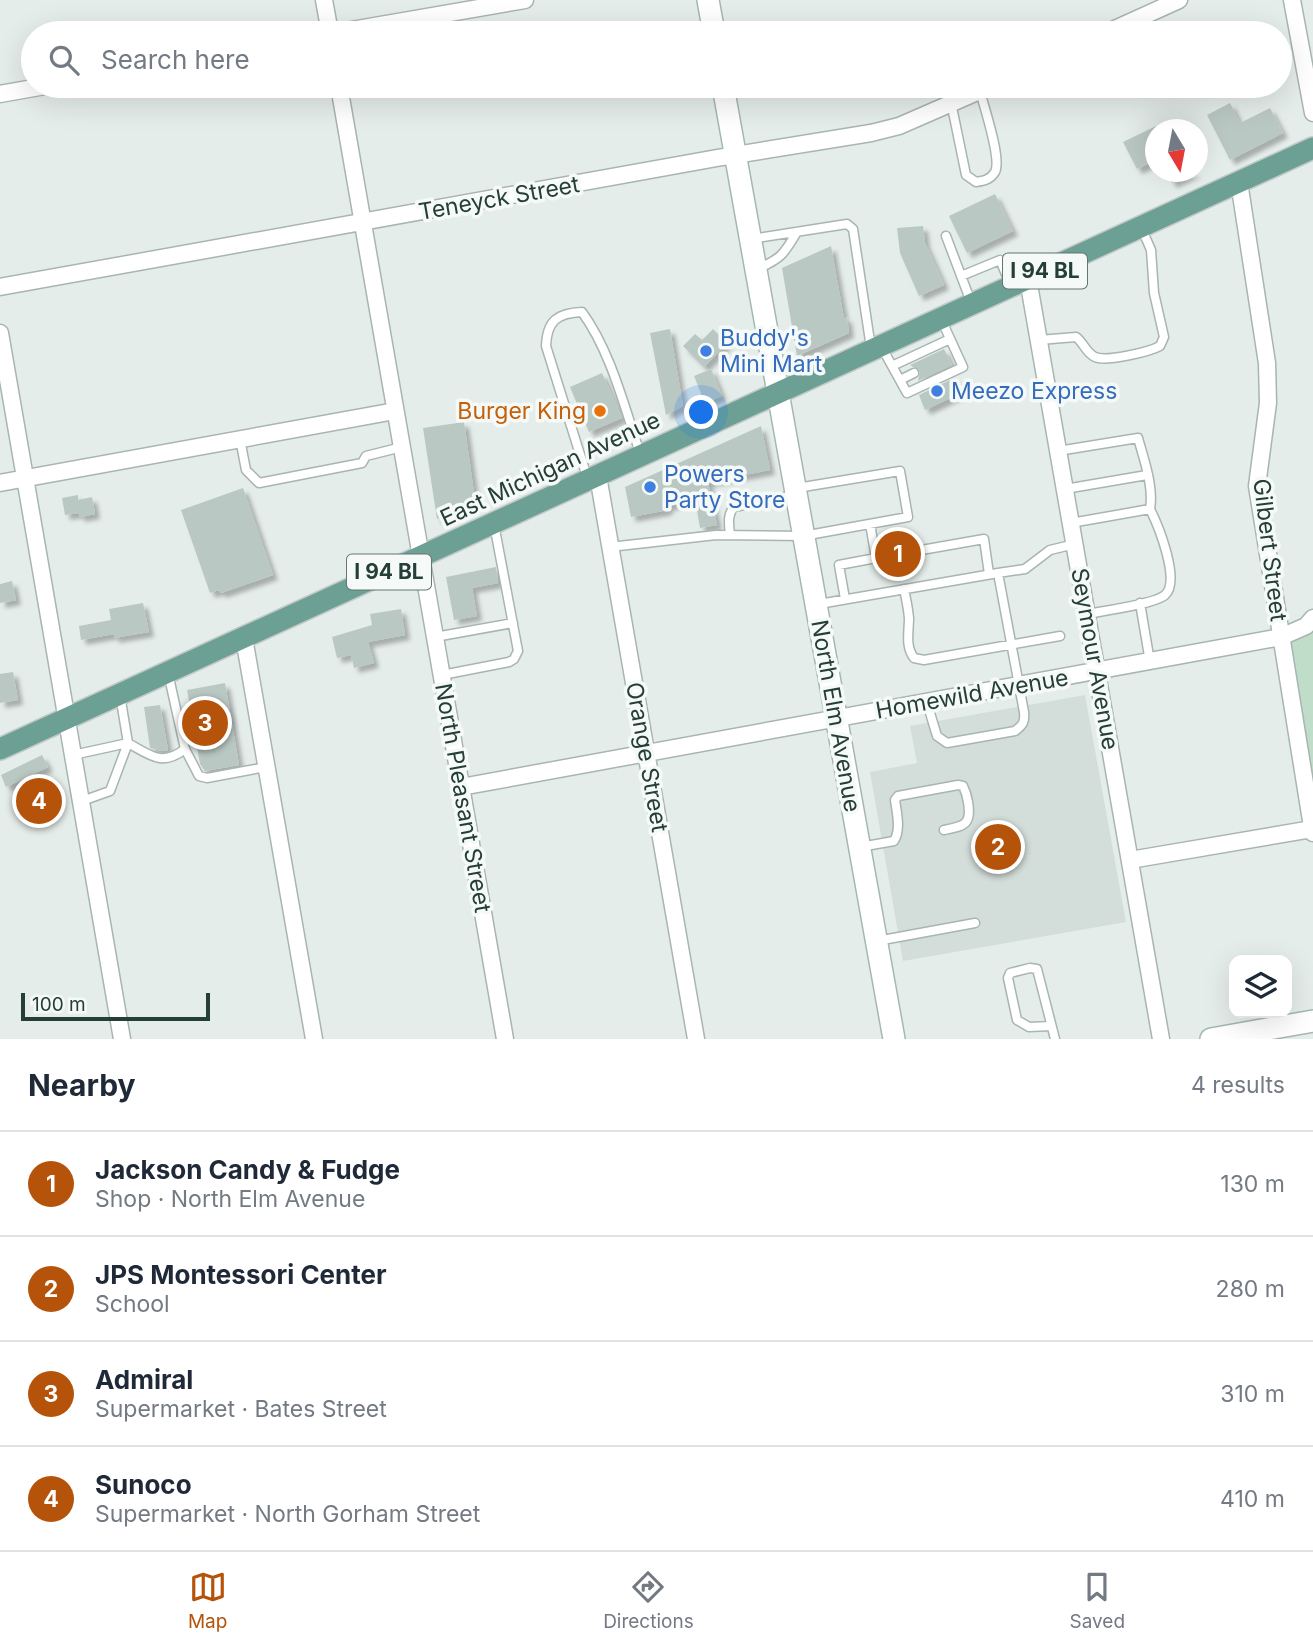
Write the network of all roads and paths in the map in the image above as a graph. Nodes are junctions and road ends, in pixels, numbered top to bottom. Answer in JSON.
{"nodes":[{"id":1,"x":324,"y":0,"type":"edge"},
{"id":2,"x":525,"y":0,"type":"edge"},
{"id":3,"x":708,"y":0,"type":"edge"},
{"id":4,"x":1179,"y":0,"type":"edge"},
{"id":5,"x":1292,"y":0,"type":"edge"},
{"id":6,"x":329,"y":21,"type":"edge"},
{"id":7,"x":402,"y":21,"type":"edge"},
{"id":8,"x":712,"y":21,"type":"edge"},
{"id":9,"x":1133,"y":21,"type":"edge"},
{"id":10,"x":21,"y":90,"type":"edge"},
{"id":11,"x":0,"y":94,"type":"edge"},
{"id":12,"x":341,"y":98,"type":"edge"},
{"id":13,"x":725,"y":98,"type":"edge"},
{"id":14,"x":961,"y":98,"type":"edge"},
{"id":15,"x":988,"y":98,"type":"edge"},
{"id":16,"x":951,"y":102,"type":"junction"},
{"id":17,"x":1313,"y":113,"type":"edge"},
{"id":18,"x":1313,"y":148,"type":"edge"},
{"id":19,"x":734,"y":155,"type":"junction"},
{"id":20,"x":1239,"y":182,"type":"junction"},
{"id":21,"x":363,"y":223,"type":"junction"},
{"id":22,"x":1141,"y":227,"type":"junction"},
{"id":23,"x":797,"y":232,"type":"junction"},
{"id":24,"x":946,"y":236,"type":"dead end"},
{"id":25,"x":749,"y":239,"type":"junction"},
{"id":26,"x":755,"y":270,"type":"junction"},
{"id":27,"x":961,"y":276,"type":"junction"},
{"id":28,"x":1020,"y":283,"type":"junction"},
{"id":29,"x":0,"y":287,"type":"edge"},
{"id":30,"x":972,"y":305,"type":"junction"},
{"id":31,"x":941,"y":319,"type":"junction"},
{"id":32,"x":0,"y":333,"type":"edge"},
{"id":33,"x":950,"y":339,"type":"junction"},
{"id":34,"x":1039,"y":340,"type":"junction"},
{"id":35,"x":876,"y":348,"type":"junction"},
{"id":36,"x":892,"y":366,"type":"junction"},
{"id":37,"x":915,"y":373,"type":"dead end"},
{"id":38,"x":900,"y":380,"type":"junction"},
{"id":39,"x":777,"y":394,"type":"junction"},
{"id":40,"x":395,"y":411,"type":"junction"},
{"id":41,"x":240,"y":439,"type":"junction"},
{"id":42,"x":402,"y":447,"type":"junction"},
{"id":43,"x":1058,"y":451,"type":"junction"},
{"id":44,"x":641,"y":456,"type":"junction"},
{"id":45,"x":1147,"y":475,"type":"junction"},
{"id":46,"x":593,"y":478,"type":"junction"},
{"id":47,"x":26,"y":479,"type":"junction"},
{"id":48,"x":0,"y":483,"type":"edge"},
{"id":49,"x":1065,"y":489,"type":"junction"},
{"id":50,"x":795,"y":492,"type":"junction"},
{"id":51,"x":1150,"y":509,"type":"junction"},
{"id":52,"x":1071,"y":523,"type":"junction"},
{"id":53,"x":494,"y":524,"type":"junction"},
{"id":54,"x":870,"y":524,"type":"junction"},
{"id":55,"x":730,"y":535,"type":"junction"},
{"id":56,"x":803,"y":536,"type":"junction"},
{"id":57,"x":1075,"y":544,"type":"junction"},
{"id":58,"x":610,"y":547,"type":"junction"},
{"id":59,"x":422,"y":557,"type":"junction"},
{"id":60,"x":876,"y":558,"type":"junction"},
{"id":61,"x":994,"y":573,"type":"junction"},
{"id":62,"x":904,"y":589,"type":"junction"},
{"id":63,"x":845,"y":599,"type":"junction"},
{"id":64,"x":1140,"y":603,"type":"junction"},
{"id":65,"x":816,"y":604,"type":"junction"},
{"id":66,"x":1087,"y":614,"type":"junction"},
{"id":67,"x":1313,"y":618,"type":"edge"},
{"id":68,"x":513,"y":623,"type":"junction"},
{"id":69,"x":1060,"y":636,"type":"dead end"},
{"id":70,"x":1281,"y":637,"type":"junction"},
{"id":71,"x":244,"y":638,"type":"junction"},
{"id":72,"x":435,"y":638,"type":"junction"},
{"id":73,"x":1011,"y":644,"type":"junction"},
{"id":74,"x":1150,"y":662,"type":"junction"},
{"id":75,"x":1097,"y":671,"type":"junction"},
{"id":76,"x":169,"y":673,"type":"junction"},
{"id":77,"x":442,"y":675,"type":"junction"},
{"id":78,"x":1019,"y":686,"type":"junction"},
{"id":79,"x":120,"y":695,"type":"junction"},
{"id":80,"x":927,"y":703,"type":"junction"},
{"id":81,"x":67,"y":719,"type":"junction"},
{"id":82,"x":837,"y":719,"type":"junction"},
{"id":83,"x":128,"y":743,"type":"junction"},
{"id":84,"x":0,"y":749,"type":"edge"},
{"id":85,"x":185,"y":749,"type":"junction"},
{"id":86,"x":646,"y":752,"type":"junction"},
{"id":87,"x":73,"y":754,"type":"junction"},
{"id":88,"x":267,"y":767,"type":"junction"},
{"id":89,"x":461,"y":787,"type":"junction"},
{"id":90,"x":82,"y":801,"type":"junction"},
{"id":91,"x":944,"y":830,"type":"dead end"},
{"id":92,"x":1313,"y":831,"type":"edge"},
{"id":93,"x":860,"y":847,"type":"junction"},
{"id":94,"x":1130,"y":860,"type":"junction"},
{"id":95,"x":975,"y":923,"type":"dead end"},
{"id":96,"x":877,"y":941,"type":"junction"},
{"id":97,"x":1313,"y":1021,"type":"edge"},
{"id":98,"x":1051,"y":1026,"type":"junction"},
{"id":99,"x":122,"y":1039,"type":"edge"},
{"id":100,"x":314,"y":1039,"type":"edge"},
{"id":101,"x":505,"y":1039,"type":"edge"},
{"id":102,"x":696,"y":1039,"type":"edge"},
{"id":103,"x":894,"y":1039,"type":"edge"},
{"id":104,"x":1055,"y":1039,"type":"edge"},
{"id":105,"x":1161,"y":1039,"type":"edge"},
{"id":106,"x":1211,"y":1039,"type":"edge"}],
"edges":[{"from":1,"to":6,"type":"street"},
{"from":2,"to":7,"type":"street"},
{"from":3,"to":8,"type":"street"},
{"from":4,"to":9,"type":"street"},
{"from":5,"to":17,"type":"street"},
{"from":10,"to":11,"type":"street"},
{"from":12,"to":21,"type":"street","name":"North Pleasant Street"},
{"from":13,"to":19,"type":"street","name":"North Elm Avenue"},
{"from":14,"to":16,"type":"street","name":"Teneyck Street"},
{"from":15,"to":16,"type":"lane"},
{"from":16,"to":19,"type":"street","name":"Teneyck Street"},
{"from":18,"to":20,"type":"main road","name":"East Michigan Avenue","number":"I 94 BL"},
{"from":19,"to":21,"type":"street","name":"Teneyck Street"},
{"from":19,"to":25,"type":"street","name":"North Elm Avenue"},
{"from":20,"to":22,"type":"main road","name":"East Michigan Avenue","number":"I 94 BL"},
{"from":20,"to":70,"type":"street","name":"Gilbert Street"},
{"from":21,"to":29,"type":"street","name":"Teneyck Street"},
{"from":21,"to":40,"type":"street","name":"North Pleasant Street"},
{"from":22,"to":28,"type":"main road","name":"East Michigan Avenue","number":"I 94 BL"},
{"from":22,"to":34,"type":"lane"},
{"from":23,"to":25,"type":"lane"},
{"from":23,"to":26,"type":"lane"},
{"from":23,"to":35,"type":"lane"},
{"from":24,"to":27,"type":"lane"},
{"from":25,"to":26,"type":"street","name":"North Elm Avenue"},
{"from":26,"to":39,"type":"street","name":"North Elm Avenue"},
{"from":27,"to":28,"type":"lane"},
{"from":27,"to":30,"type":"lane"},
{"from":28,"to":30,"type":"main road","name":"East Michigan Avenue","number":"I 94 BL"},
{"from":28,"to":34,"type":"street","name":"Seymour Avenue"},
{"from":30,"to":31,"type":"main road","name":"East Michigan Avenue","number":"I 94 BL"},
{"from":31,"to":33,"type":"lane"},
{"from":31,"to":35,"type":"main road","name":"East Michigan Avenue","number":"I 94 BL"},
{"from":32,"to":47,"type":"street"},
{"from":33,"to":36,"type":"lane"},
{"from":33,"to":38,"type":"lane"},
{"from":34,"to":43,"type":"street","name":"Seymour Avenue"},
{"from":35,"to":36,"type":"lane"},
{"from":35,"to":39,"type":"main road","name":"East Michigan Avenue","number":"I 94 BL"},
{"from":36,"to":38,"type":"lane"},
{"from":37,"to":38,"type":"lane"},
{"from":39,"to":44,"type":"main road","name":"East Michigan Avenue","number":"I 94 BL"},
{"from":39,"to":50,"type":"street","name":"North Elm Avenue"},
{"from":40,"to":41,"type":"street"},
{"from":40,"to":42,"type":"street","name":"North Pleasant Street"},
{"from":41,"to":42,"type":"lane"},
{"from":41,"to":47,"type":"street"},
{"from":42,"to":59,"type":"street","name":"North Pleasant Street"},
{"from":43,"to":45,"type":"lane"},
{"from":43,"to":49,"type":"street","name":"Seymour Avenue"},
{"from":44,"to":46,"type":"main road","name":"East Michigan Avenue","number":"I 94 BL"},
{"from":44,"to":46,"type":"lane"},
{"from":45,"to":49,"type":"lane"},
{"from":45,"to":51,"type":"lane"},
{"from":46,"to":53,"type":"main road","name":"East Michigan Avenue","number":"I 94 BL"},
{"from":46,"to":58,"type":"street","name":"Orange Street"},
{"from":47,"to":48,"type":"street"},
{"from":47,"to":81,"type":"street"},
{"from":49,"to":52,"type":"street","name":"Seymour Avenue"},
{"from":50,"to":54,"type":"lane"},
{"from":50,"to":55,"type":"lane"},
{"from":50,"to":56,"type":"street","name":"North Elm Avenue"},
{"from":51,"to":52,"type":"lane"},
{"from":51,"to":64,"type":"lane"},
{"from":52,"to":57,"type":"street","name":"Seymour Avenue"},
{"from":53,"to":59,"type":"main road","name":"East Michigan Avenue","number":"I 94 BL"},
{"from":53,"to":68,"type":"lane"},
{"from":54,"to":56,"type":"lane"},
{"from":54,"to":60,"type":"lane"},
{"from":55,"to":56,"type":"lane"},
{"from":55,"to":58,"type":"lane"},
{"from":56,"to":65,"type":"street","name":"North Elm Avenue"},
{"from":57,"to":61,"type":"lane"},
{"from":57,"to":66,"type":"street","name":"Seymour Avenue"},
{"from":58,"to":86,"type":"street","name":"Orange Street"},
{"from":59,"to":71,"type":"main road","name":"East Michigan Avenue","number":"I 94 BL"},
{"from":59,"to":72,"type":"street","name":"North Pleasant Street"},
{"from":60,"to":61,"type":"lane"},
{"from":60,"to":63,"type":"lane"},
{"from":61,"to":62,"type":"lane"},
{"from":61,"to":73,"type":"lane"},
{"from":62,"to":63,"type":"lane"},
{"from":62,"to":73,"type":"lane"},
{"from":63,"to":65,"type":"lane"},
{"from":64,"to":66,"type":"lane"},
{"from":64,"to":74,"type":"lane"},
{"from":65,"to":82,"type":"street","name":"North Elm Avenue"},
{"from":66,"to":75,"type":"street","name":"Seymour Avenue"},
{"from":67,"to":70,"type":"street","name":"Homewild Avenue"},
{"from":68,"to":72,"type":"lane"},
{"from":68,"to":77,"type":"lane"},
{"from":69,"to":73,"type":"lane"},
{"from":70,"to":74,"type":"street","name":"Homewild Avenue"},
{"from":70,"to":92,"type":"street","name":"Gilbert Street"},
{"from":71,"to":76,"type":"main road","name":"East Michigan Avenue","number":"I 94 BL"},
{"from":71,"to":88,"type":"street"},
{"from":72,"to":77,"type":"street","name":"North Pleasant Street"},
{"from":73,"to":78,"type":"lane"},
{"from":74,"to":75,"type":"street","name":"Homewild Avenue"},
{"from":75,"to":78,"type":"street","name":"Homewild Avenue"},
{"from":75,"to":94,"type":"street","name":"Seymour Avenue"},
{"from":76,"to":79,"type":"main road","name":"East Michigan Avenue","number":"I 94 BL"},
{"from":76,"to":85,"type":"lane"},
{"from":77,"to":89,"type":"street","name":"North Pleasant Street"},
{"from":78,"to":80,"type":"street","name":"Homewild Avenue"},
{"from":78,"to":80,"type":"lane"},
{"from":79,"to":81,"type":"main road","name":"East Michigan Avenue","number":"I 94 BL"},
{"from":79,"to":83,"type":"lane"},
{"from":80,"to":82,"type":"street","name":"Homewild Avenue"},
{"from":81,"to":84,"type":"main road","name":"East Michigan Avenue","number":"I 94 BL"},
{"from":81,"to":87,"type":"street"},
{"from":82,"to":86,"type":"street","name":"Homewild Avenue"},
{"from":82,"to":93,"type":"street","name":"North Elm Avenue"},
{"from":83,"to":85,"type":"lane"},
{"from":83,"to":87,"type":"lane"},
{"from":83,"to":90,"type":"lane"},
{"from":85,"to":88,"type":"lane"},
{"from":86,"to":89,"type":"street","name":"Homewild Avenue"},
{"from":86,"to":102,"type":"street","name":"Orange Street"},
{"from":87,"to":90,"type":"street"},
{"from":88,"to":100,"type":"street"},
{"from":89,"to":101,"type":"street","name":"North Pleasant Street"},
{"from":90,"to":99,"type":"street"},
{"from":91,"to":93,"type":"lane"},
{"from":92,"to":94,"type":"street"},
{"from":93,"to":96,"type":"street","name":"North Elm Avenue"},
{"from":94,"to":105,"type":"street","name":"Seymour Avenue"},
{"from":95,"to":96,"type":"lane"},
{"from":96,"to":103,"type":"street","name":"North Elm Avenue"},
{"from":97,"to":106,"type":"street"},
{"from":98,"to":98,"type":"lane"},
{"from":98,"to":104,"type":"lane"}]}
